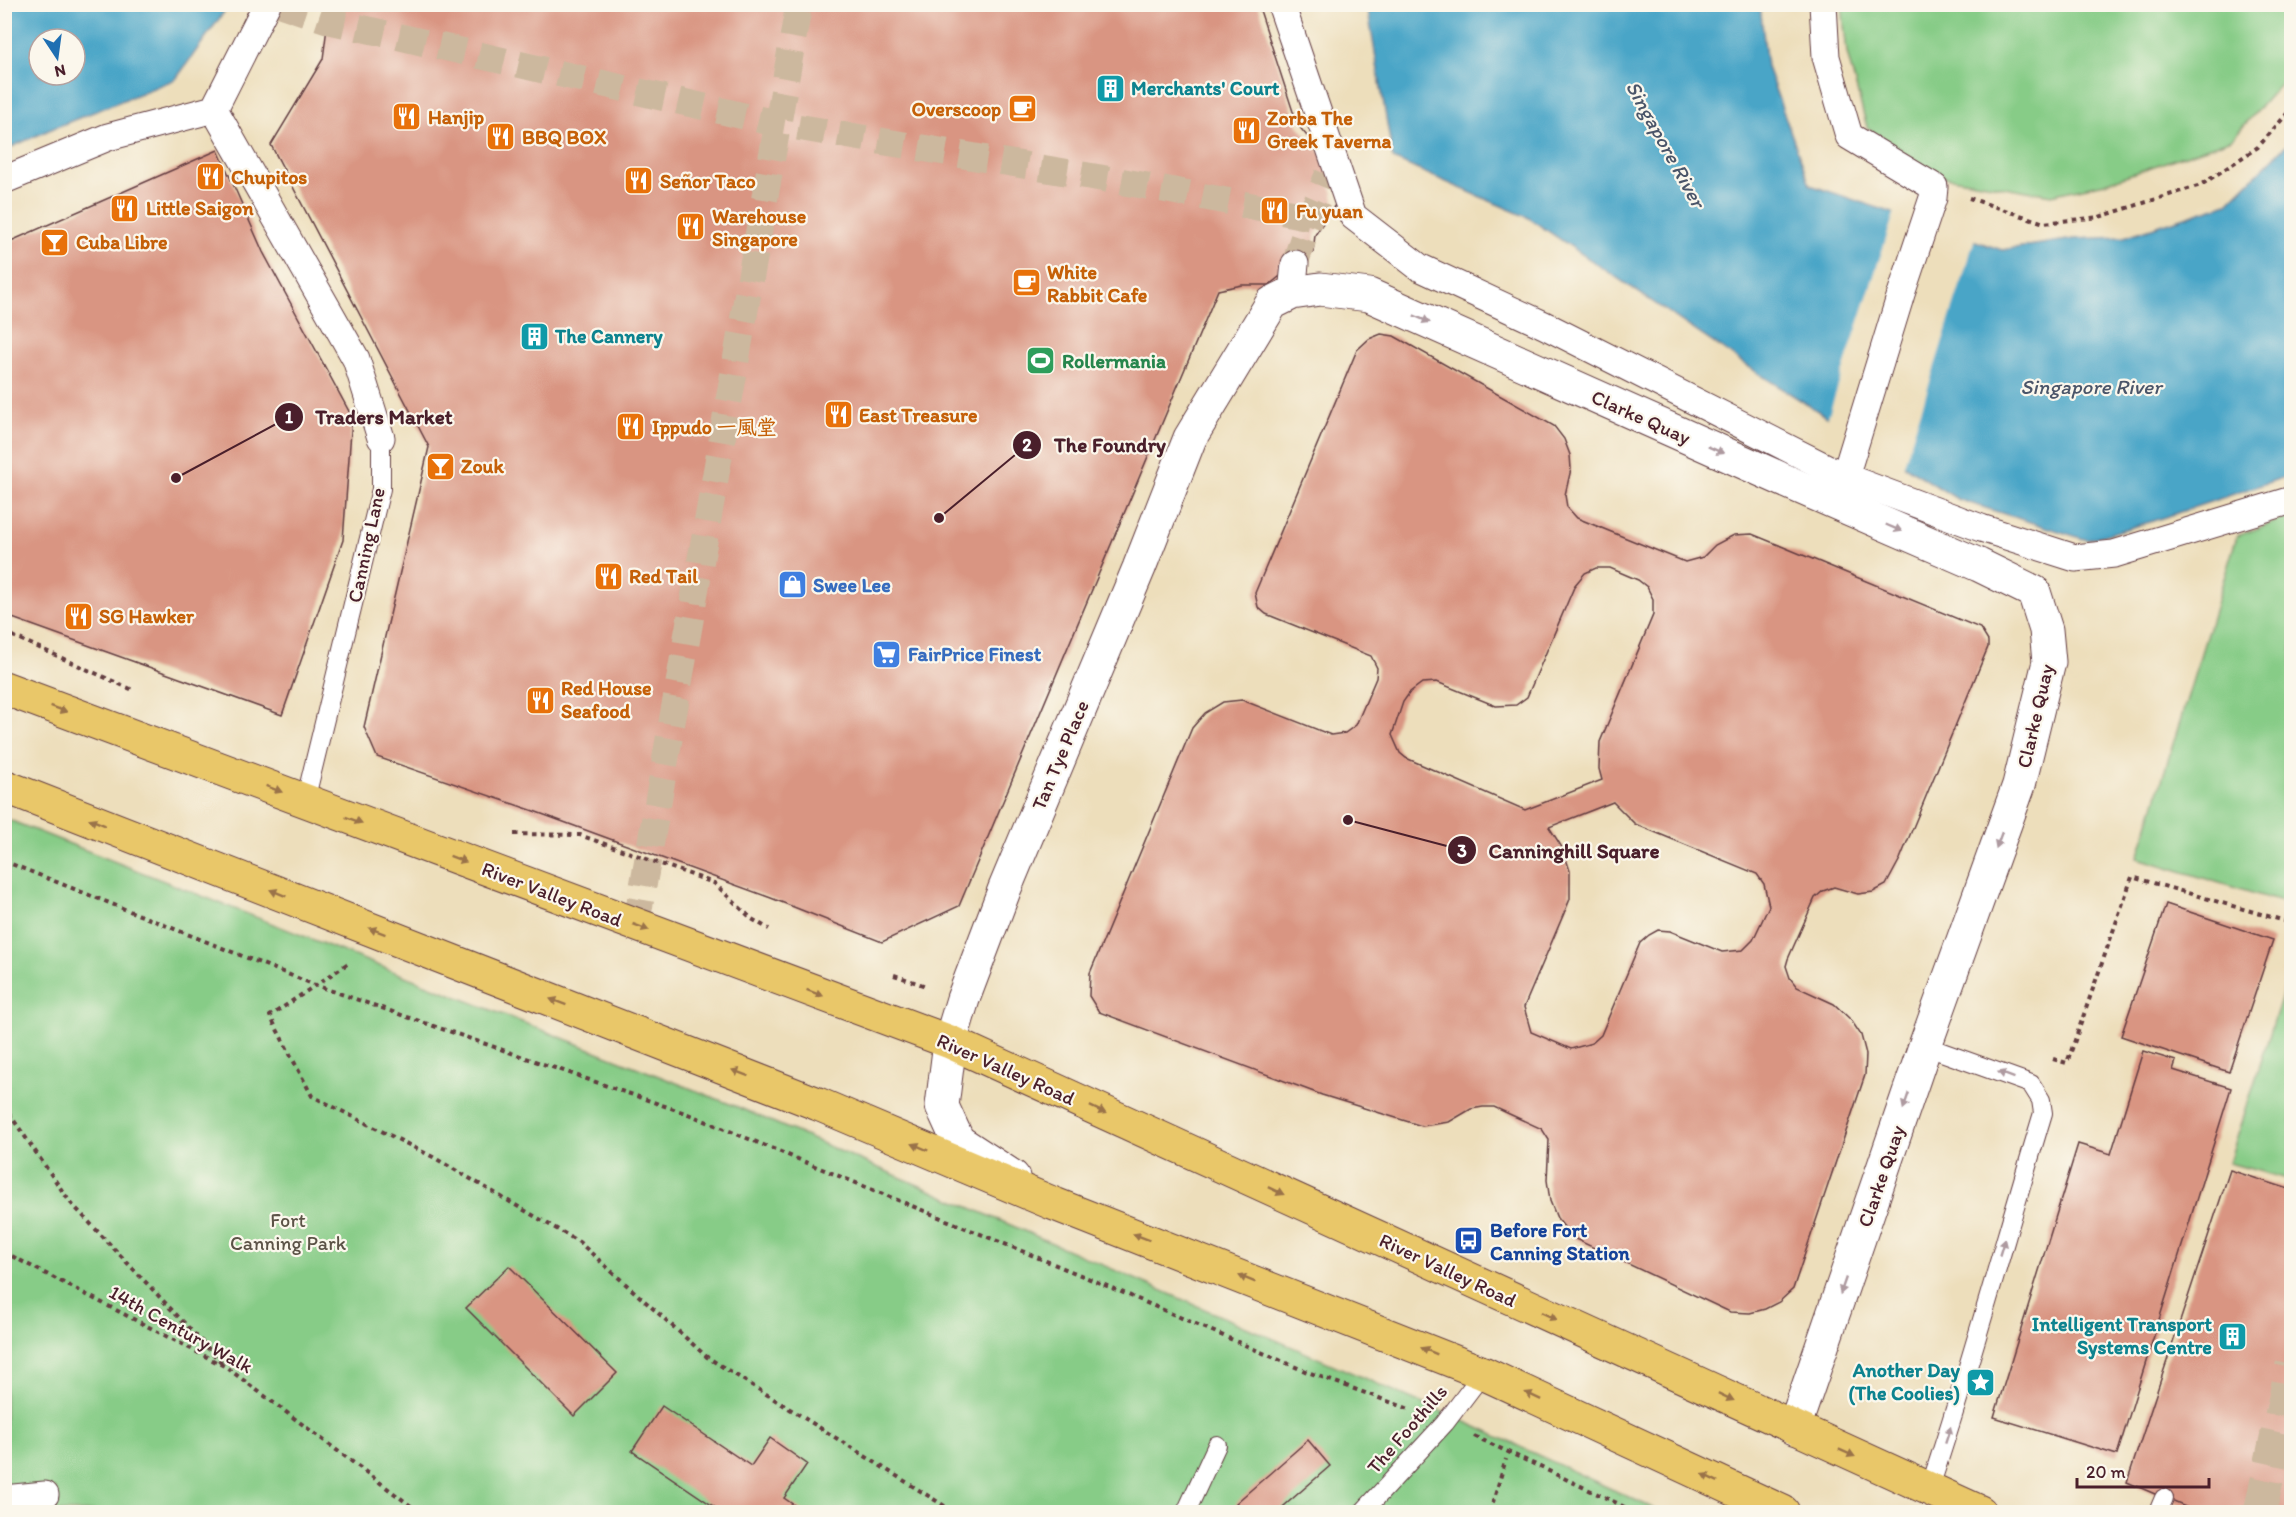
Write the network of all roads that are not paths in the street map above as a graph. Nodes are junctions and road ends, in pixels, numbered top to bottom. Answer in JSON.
{"nodes":[{"id":1,"x":267,"y":4,"type":"edge"},
{"id":2,"x":1281,"y":4,"type":"edge"},
{"id":3,"x":1823,"y":4,"type":"edge"},
{"id":4,"x":214,"y":109,"type":"junction"},
{"id":5,"x":4,"y":180,"type":"edge"},
{"id":6,"x":1294,"y":278,"type":"joint"},
{"id":7,"x":381,"y":438,"type":"joint"},
{"id":8,"x":1847,"y":470,"type":"dead end"},
{"id":9,"x":2292,"y":500,"type":"edge"},
{"id":10,"x":4,"y":688,"type":"edge"},
{"id":11,"x":4,"y":786,"type":"edge"},
{"id":12,"x":304,"y":801,"type":"junction"},
{"id":13,"x":950,"y":1042,"type":"junction"},
{"id":14,"x":1925,"y":1046,"type":"junction"},
{"id":15,"x":1052,"y":1203,"type":"junction"},
{"id":16,"x":1483,"y":1373,"type":"junction"},
{"id":17,"x":1794,"y":1428,"type":"junction"},
{"id":18,"x":1217,"y":1445,"type":"dead end"},
{"id":19,"x":1929,"y":1490,"type":"junction"},
{"id":20,"x":45,"y":1495,"type":"dead end"},
{"id":21,"x":4,"y":1499,"type":"edge"},
{"id":22,"x":1186,"y":1512,"type":"edge"},
{"id":23,"x":1362,"y":1512,"type":"edge"},
{"id":24,"x":1783,"y":1512,"type":"edge"},
{"id":25,"x":1980,"y":1512,"type":"edge"}],
"edges":[{"from":1,"to":4,"type":"street"},
{"from":2,"to":9,"type":"street","name":"Clarke Quay"},
{"from":3,"to":8,"type":"street"},
{"from":4,"to":5,"type":"street"},
{"from":4,"to":7,"type":"street","name":"Canning Lane"},
{"from":6,"to":13,"type":"street","name":"Tan Tye Place"},
{"from":6,"to":14,"type":"street","name":"Clarke Quay","one_way":true},
{"from":7,"to":12,"type":"lane","name":"Canning Lane"},
{"from":10,"to":12,"type":"main road","name":"River Valley Road","one_way":true},
{"from":15,"to":11,"type":"main road","one_way":true},
{"from":12,"to":13,"type":"main road","name":"River Valley Road","one_way":true},
{"from":13,"to":15,"type":"street","name":"Tan Tye Place"},
{"from":13,"to":17,"type":"main road","name":"River Valley Road","one_way":true},
{"from":14,"to":17,"type":"street","name":"Clarke Quay","one_way":true},
{"from":19,"to":14,"type":"lane","one_way":true},
{"from":16,"to":15,"type":"main road","one_way":true},
{"from":16,"to":23,"type":"lane","name":"The Foothills"},
{"from":24,"to":16,"type":"main road","one_way":true},
{"from":17,"to":19,"type":"main road","name":"River Valley Road","one_way":true},
{"from":18,"to":22,"type":"lane"},
{"from":19,"to":25,"type":"main road","name":"River Valley Road"},
{"from":20,"to":21,"type":"street"}]}
